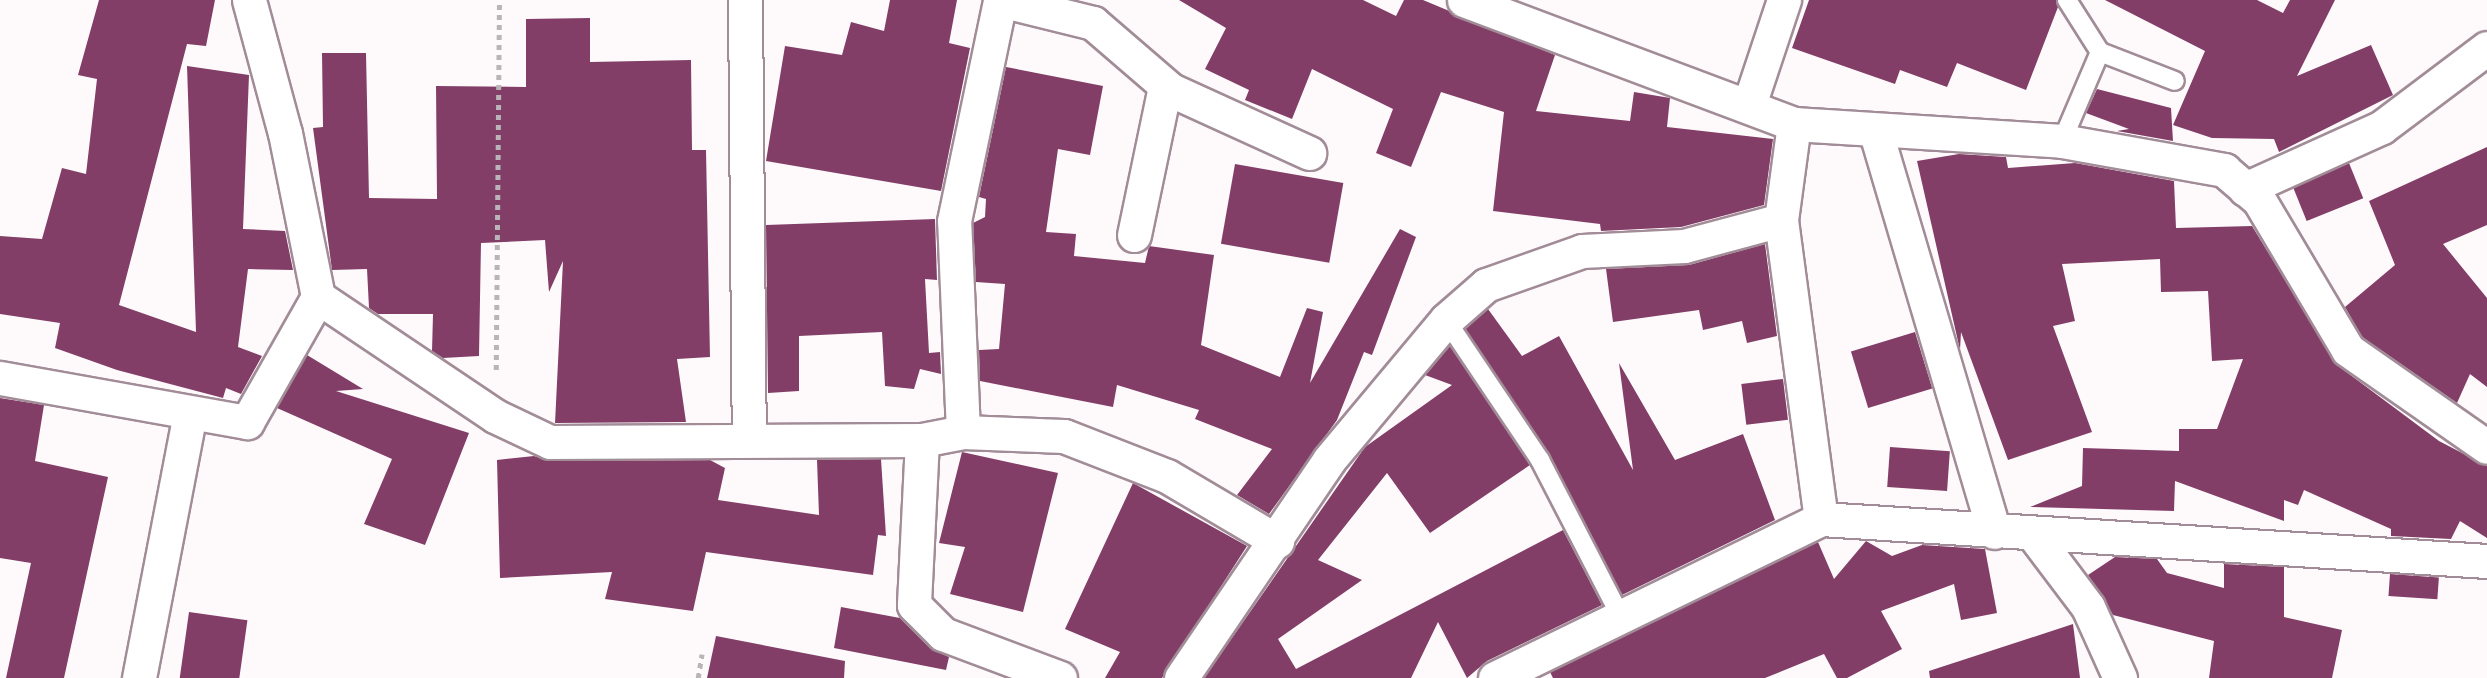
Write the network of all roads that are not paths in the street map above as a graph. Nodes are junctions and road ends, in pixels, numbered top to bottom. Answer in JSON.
{"nodes":[{"id":1,"x":249,"y":0,"type":"edge"},
{"id":2,"x":745,"y":0,"type":"edge"},
{"id":3,"x":1000,"y":0,"type":"edge"},
{"id":4,"x":1464,"y":0,"type":"edge"},
{"id":5,"x":1784,"y":0,"type":"edge"},
{"id":6,"x":2067,"y":0,"type":"edge"},
{"id":7,"x":2487,"y":48,"type":"edge"},
{"id":8,"x":2100,"y":52,"type":"junction"},
{"id":9,"x":2175,"y":81,"type":"dead end"},
{"id":10,"x":1165,"y":86,"type":"junction"},
{"id":11,"x":1749,"y":105,"type":"junction"},
{"id":12,"x":1794,"y":124,"type":"junction"},
{"id":13,"x":1876,"y":133,"type":"junction"},
{"id":14,"x":2062,"y":141,"type":"junction"},
{"id":15,"x":1310,"y":153,"type":"dead end"},
{"id":16,"x":2245,"y":189,"type":"junction"},
{"id":17,"x":1781,"y":220,"type":"junction"},
{"id":18,"x":1134,"y":235,"type":"dead end"},
{"id":19,"x":318,"y":298,"type":"junction"},
{"id":20,"x":1446,"y":320,"type":"junction"},
{"id":21,"x":0,"y":378,"type":"edge"},
{"id":22,"x":190,"y":414,"type":"junction"},
{"id":23,"x":963,"y":432,"type":"junction"},
{"id":24,"x":748,"y":440,"type":"junction"},
{"id":25,"x":922,"y":440,"type":"junction"},
{"id":26,"x":2487,"y":447,"type":"edge"},
{"id":27,"x":1821,"y":519,"type":"junction"},
{"id":28,"x":1994,"y":532,"type":"junction"},
{"id":29,"x":2033,"y":534,"type":"junction"},
{"id":30,"x":1277,"y":541,"type":"junction"},
{"id":31,"x":2487,"y":561,"type":"edge"},
{"id":32,"x":1621,"y":617,"type":"junction"},
{"id":33,"x":139,"y":678,"type":"edge"},
{"id":34,"x":1060,"y":678,"type":"edge"},
{"id":35,"x":1181,"y":678,"type":"edge"},
{"id":36,"x":1495,"y":678,"type":"edge"},
{"id":37,"x":2120,"y":678,"type":"edge"}],
"edges":[{"from":1,"to":19,"type":"street"},
{"from":2,"to":24,"type":"street"},
{"from":3,"to":10,"type":"street"},
{"from":3,"to":23,"type":"street"},
{"from":4,"to":11,"type":"street"},
{"from":5,"to":11,"type":"street"},
{"from":6,"to":8,"type":"lane"},
{"from":7,"to":16,"type":"street"},
{"from":8,"to":9,"type":"lane"},
{"from":8,"to":14,"type":"lane"},
{"from":10,"to":15,"type":"street"},
{"from":10,"to":18,"type":"street"},
{"from":11,"to":12,"type":"street"},
{"from":12,"to":13,"type":"street"},
{"from":12,"to":17,"type":"street"},
{"from":13,"to":14,"type":"street"},
{"from":13,"to":28,"type":"street"},
{"from":14,"to":16,"type":"street"},
{"from":16,"to":26,"type":"street"},
{"from":17,"to":20,"type":"street"},
{"from":17,"to":27,"type":"street"},
{"from":19,"to":22,"type":"street"},
{"from":19,"to":24,"type":"street"},
{"from":20,"to":30,"type":"street"},
{"from":20,"to":32,"type":"lane"},
{"from":21,"to":22,"type":"street"},
{"from":22,"to":33,"type":"street"},
{"from":23,"to":25,"type":"street"},
{"from":23,"to":30,"type":"street"},
{"from":24,"to":25,"type":"street"},
{"from":25,"to":34,"type":"street"},
{"from":27,"to":28,"type":"street"},
{"from":27,"to":32,"type":"street"},
{"from":28,"to":29,"type":"street"},
{"from":29,"to":31,"type":"street"},
{"from":29,"to":37,"type":"street"},
{"from":30,"to":35,"type":"street"},
{"from":32,"to":36,"type":"street"}]}
